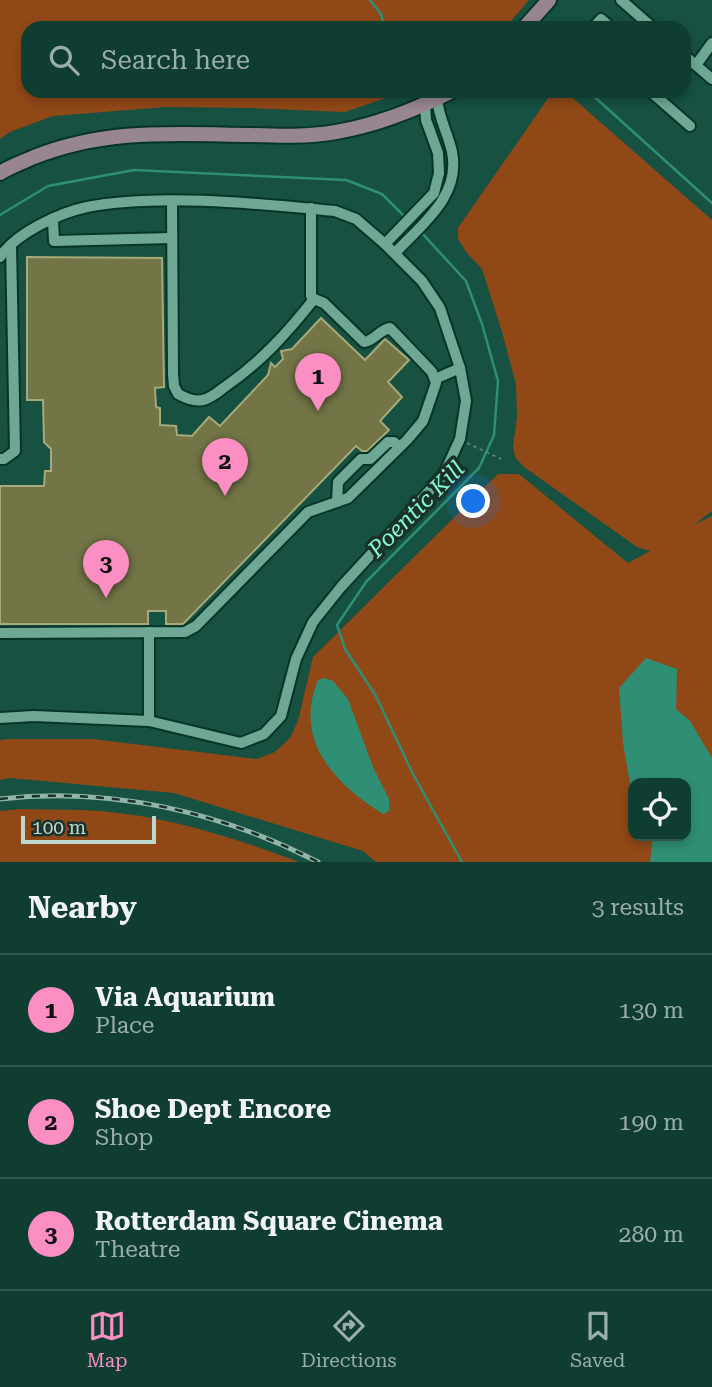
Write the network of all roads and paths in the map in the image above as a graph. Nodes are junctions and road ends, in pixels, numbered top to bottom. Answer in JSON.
{"nodes":[{"id":1,"x":549,"y":0,"type":"edge"},
{"id":2,"x":625,"y":1,"type":"edge"},
{"id":3,"x":530,"y":21,"type":"edge"},
{"id":4,"x":646,"y":21,"type":"edge"},
{"id":5,"x":712,"y":43,"type":"edge"},
{"id":6,"x":691,"y":61,"type":"edge"},
{"id":7,"x":696,"y":65,"type":"junction"},
{"id":8,"x":712,"y":79,"type":"edge"},
{"id":9,"x":439,"y":98,"type":"edge"},
{"id":10,"x":658,"y":98,"type":"edge"},
{"id":11,"x":431,"y":102,"type":"junction"},
{"id":12,"x":690,"y":126,"type":"dead end"},
{"id":13,"x":0,"y":173,"type":"edge"},
{"id":14,"x":172,"y":201,"type":"junction"},
{"id":15,"x":311,"y":208,"type":"junction"},
{"id":16,"x":53,"y":220,"type":"junction"},
{"id":17,"x":171,"y":237,"type":"junction"},
{"id":18,"x":386,"y":244,"type":"junction"},
{"id":19,"x":11,"y":245,"type":"junction"},
{"id":20,"x":395,"y":253,"type":"junction"},
{"id":21,"x":0,"y":257,"type":"edge"},
{"id":22,"x":314,"y":299,"type":"junction"},
{"id":23,"x":460,"y":368,"type":"junction"},
{"id":24,"x":435,"y":379,"type":"junction"},
{"id":25,"x":468,"y":444,"type":"dead end"},
{"id":26,"x":399,"y":447,"type":"junction"},
{"id":27,"x":0,"y":459,"type":"edge"},
{"id":28,"x":501,"y":459,"type":"dead end"},
{"id":29,"x":337,"y":502,"type":"junction"},
{"id":30,"x":149,"y":632,"type":"junction"},
{"id":31,"x":0,"y":633,"type":"edge"},
{"id":32,"x":0,"y":719,"type":"edge"},
{"id":33,"x":149,"y":721,"type":"junction"}],
"edges":[{"from":1,"to":3,"type":"main road"},
{"from":2,"to":4,"type":"lane"},
{"from":5,"to":7,"type":"lane"},
{"from":6,"to":7,"type":"lane"},
{"from":7,"to":8,"type":"lane"},
{"from":9,"to":11,"type":"main road"},
{"from":10,"to":12,"type":"lane"},
{"from":11,"to":13,"type":"main road"},
{"from":11,"to":18,"type":"lane"},
{"from":11,"to":20,"type":"lane"},
{"from":14,"to":15,"type":"lane"},
{"from":14,"to":16,"type":"lane"},
{"from":14,"to":17,"type":"lane"},
{"from":15,"to":18,"type":"lane"},
{"from":15,"to":22,"type":"lane"},
{"from":16,"to":17,"type":"lane"},
{"from":16,"to":19,"type":"lane"},
{"from":17,"to":22,"type":"lane"},
{"from":18,"to":20,"type":"lane"},
{"from":19,"to":21,"type":"lane"},
{"from":19,"to":27,"type":"lane"},
{"from":20,"to":23,"type":"lane"},
{"from":22,"to":24,"type":"lane"},
{"from":23,"to":24,"type":"lane"},
{"from":23,"to":33,"type":"lane"},
{"from":24,"to":26,"type":"lane"},
{"from":25,"to":28,"type":"path"},
{"from":26,"to":29,"type":"lane"},
{"from":26,"to":29,"type":"lane"},
{"from":29,"to":30,"type":"lane"},
{"from":30,"to":31,"type":"lane"},
{"from":30,"to":33,"type":"lane"},
{"from":32,"to":33,"type":"lane"}]}
